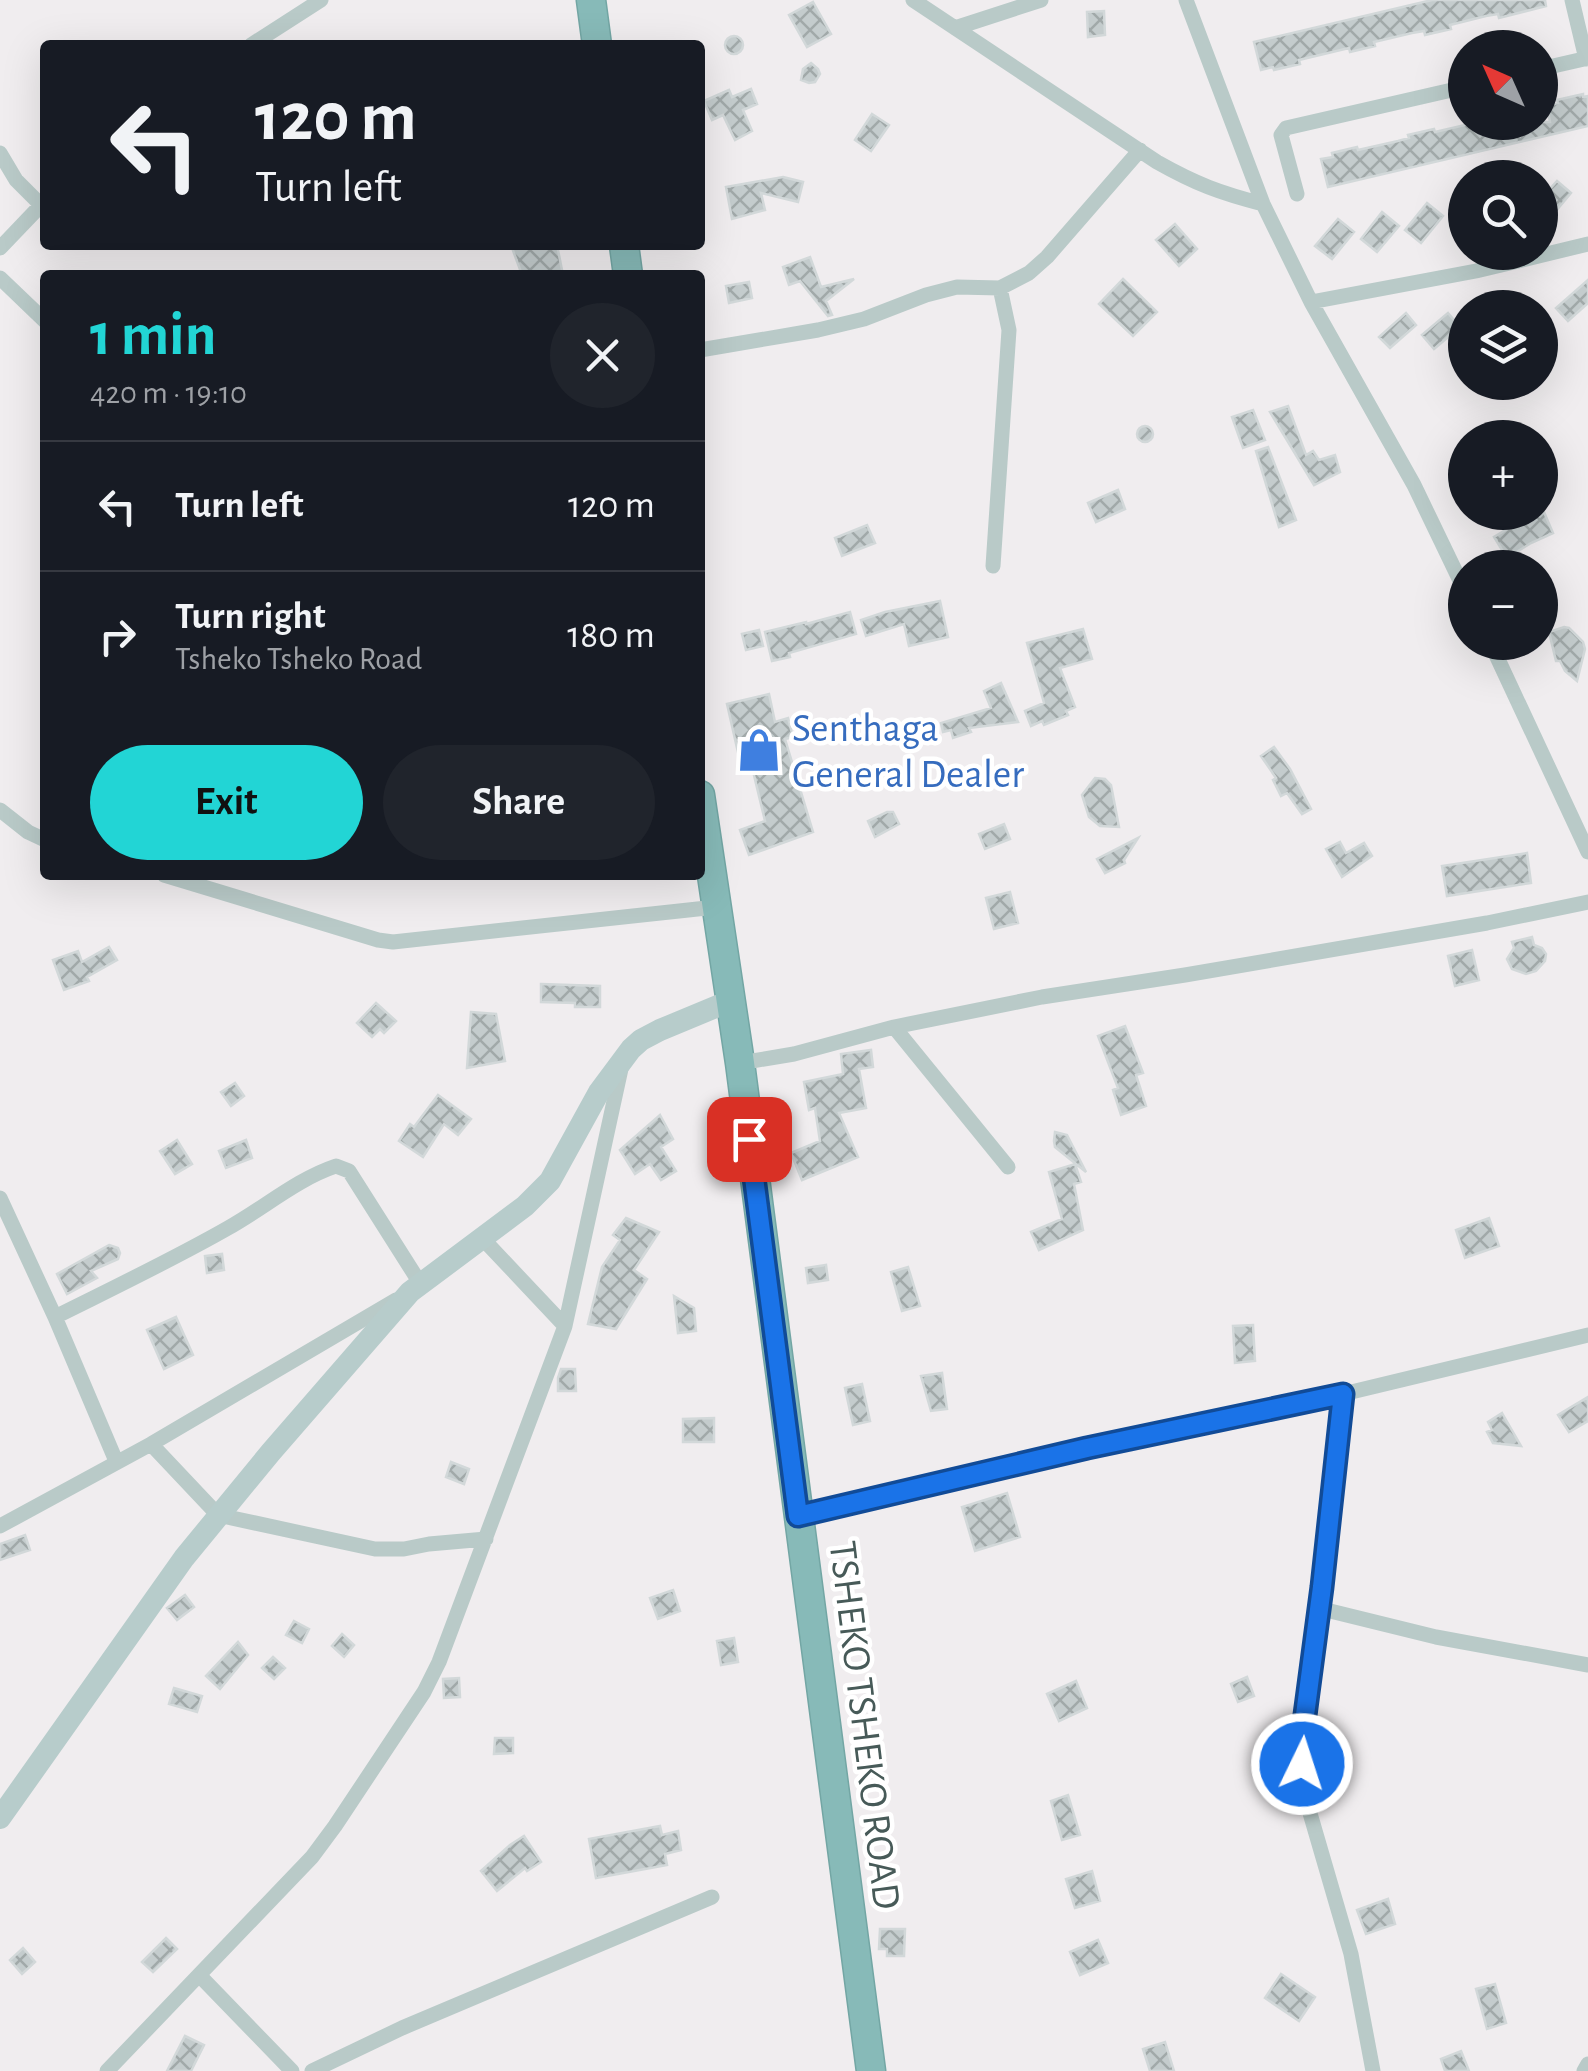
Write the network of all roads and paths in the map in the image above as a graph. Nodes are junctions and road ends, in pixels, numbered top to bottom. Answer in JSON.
{"nodes":[{"id":1,"x":321,"y":0,"type":"edge"},
{"id":2,"x":591,"y":0,"type":"edge"},
{"id":3,"x":913,"y":0,"type":"edge"},
{"id":4,"x":1041,"y":0,"type":"edge"},
{"id":5,"x":1186,"y":0,"type":"edge"},
{"id":6,"x":1572,"y":0,"type":"edge"},
{"id":7,"x":954,"y":28,"type":"junction"},
{"id":8,"x":259,"y":40,"type":"edge"},
{"id":9,"x":596,"y":40,"type":"edge"},
{"id":10,"x":1587,"y":58,"type":"edge"},
{"id":11,"x":1558,"y":65,"type":"edge"},
{"id":12,"x":1448,"y":90,"type":"edge"},
{"id":13,"x":1140,"y":150,"type":"junction"},
{"id":14,"x":0,"y":153,"type":"edge"},
{"id":15,"x":1297,"y":194,"type":"dead end"},
{"id":16,"x":40,"y":200,"type":"edge"},
{"id":17,"x":1263,"y":204,"type":"junction"},
{"id":18,"x":40,"y":206,"type":"edge"},
{"id":19,"x":1588,"y":244,"type":"edge"},
{"id":20,"x":0,"y":248,"type":"edge"},
{"id":21,"x":0,"y":278,"type":"edge"},
{"id":22,"x":1000,"y":288,"type":"junction"},
{"id":23,"x":1311,"y":302,"type":"junction"},
{"id":24,"x":40,"y":316,"type":"edge"},
{"id":25,"x":705,"y":349,"type":"edge"},
{"id":26,"x":1448,"y":556,"type":"edge"},
{"id":27,"x":993,"y":566,"type":"dead end"},
{"id":28,"x":1498,"y":660,"type":"edge"},
{"id":29,"x":0,"y":810,"type":"edge"},
{"id":30,"x":705,"y":830,"type":"edge"},
{"id":31,"x":40,"y":838,"type":"edge"},
{"id":32,"x":1588,"y":852,"type":"edge"},
{"id":33,"x":180,"y":880,"type":"edge"},
{"id":34,"x":1588,"y":902,"type":"edge"},
{"id":35,"x":716,"y":908,"type":"junction"},
{"id":36,"x":730,"y":1001,"type":"junction"},
{"id":37,"x":894,"y":1027,"type":"junction"},
{"id":38,"x":623,"y":1059,"type":"junction"},
{"id":39,"x":740,"y":1063,"type":"junction"},
{"id":40,"x":1008,"y":1167,"type":"dead end"},
{"id":41,"x":0,"y":1198,"type":"edge"},
{"id":42,"x":483,"y":1239,"type":"junction"},
{"id":43,"x":415,"y":1288,"type":"junction"},
{"id":44,"x":56,"y":1317,"type":"junction"},
{"id":45,"x":565,"y":1326,"type":"junction"},
{"id":46,"x":1588,"y":1335,"type":"edge"},
{"id":47,"x":1343,"y":1394,"type":"junction"},
{"id":48,"x":151,"y":1444,"type":"junction"},
{"id":49,"x":116,"y":1460,"type":"junction"},
{"id":50,"x":218,"y":1515,"type":"junction"},
{"id":51,"x":798,"y":1516,"type":"junction"},
{"id":52,"x":0,"y":1526,"type":"edge"},
{"id":53,"x":486,"y":1540,"type":"junction"},
{"id":54,"x":1318,"y":1608,"type":"junction"},
{"id":55,"x":1588,"y":1665,"type":"edge"},
{"id":56,"x":0,"y":1818,"type":"edge"},
{"id":57,"x":712,"y":1897,"type":"dead end"},
{"id":58,"x":200,"y":1976,"type":"junction"},
{"id":59,"x":1588,"y":2064,"type":"edge"},
{"id":60,"x":107,"y":2071,"type":"edge"},
{"id":61,"x":292,"y":2071,"type":"edge"},
{"id":62,"x":312,"y":2071,"type":"edge"},
{"id":63,"x":871,"y":2071,"type":"edge"},
{"id":64,"x":1374,"y":2071,"type":"edge"},
{"id":65,"x":1584,"y":2071,"type":"edge"}],
"edges":[{"from":1,"to":8,"type":"street"},
{"from":2,"to":9,"type":"highway"},
{"from":3,"to":7,"type":"street"},
{"from":4,"to":7,"type":"street"},
{"from":5,"to":17,"type":"street"},
{"from":6,"to":10,"type":"street"},
{"from":7,"to":13,"type":"street"},
{"from":10,"to":11,"type":"street"},
{"from":12,"to":15,"type":"street"},
{"from":13,"to":17,"type":"street"},
{"from":13,"to":22,"type":"street"},
{"from":14,"to":16,"type":"street"},
{"from":17,"to":23,"type":"street"},
{"from":18,"to":20,"type":"street"},
{"from":19,"to":23,"type":"street"},
{"from":21,"to":24,"type":"street"},
{"from":22,"to":25,"type":"street"},
{"from":22,"to":27,"type":"street"},
{"from":23,"to":26,"type":"street"},
{"from":28,"to":32,"type":"street"},
{"from":29,"to":31,"type":"street"},
{"from":30,"to":35,"type":"highway","name":"TSHEKO TSHEKO ROAD"},
{"from":33,"to":35,"type":"street"},
{"from":34,"to":37,"type":"street"},
{"from":35,"to":36,"type":"highway","name":"TSHEKO TSHEKO ROAD"},
{"from":36,"to":38,"type":"street"},
{"from":36,"to":39,"type":"highway","name":"TSHEKO TSHEKO ROAD"},
{"from":37,"to":39,"type":"street"},
{"from":37,"to":40,"type":"street"},
{"from":38,"to":42,"type":"street"},
{"from":38,"to":45,"type":"street"},
{"from":39,"to":51,"type":"highway","name":"TSHEKO TSHEKO ROAD"},
{"from":41,"to":44,"type":"street"},
{"from":42,"to":43,"type":"street"},
{"from":42,"to":45,"type":"street"},
{"from":43,"to":44,"type":"street"},
{"from":43,"to":48,"type":"street"},
{"from":43,"to":50,"type":"street"},
{"from":44,"to":49,"type":"street"},
{"from":45,"to":53,"type":"street"},
{"from":46,"to":47,"type":"street"},
{"from":47,"to":51,"type":"street"},
{"from":47,"to":54,"type":"street"},
{"from":48,"to":49,"type":"street"},
{"from":48,"to":50,"type":"street"},
{"from":49,"to":52,"type":"street"},
{"from":50,"to":53,"type":"street"},
{"from":50,"to":56,"type":"street"},
{"from":51,"to":63,"type":"highway","name":"TSHEKO TSHEKO ROAD"},
{"from":53,"to":58,"type":"street"},
{"from":54,"to":55,"type":"street"},
{"from":54,"to":64,"type":"street"},
{"from":57,"to":62,"type":"street"},
{"from":58,"to":60,"type":"street"},
{"from":58,"to":61,"type":"street"},
{"from":59,"to":65,"type":"street"}]}
